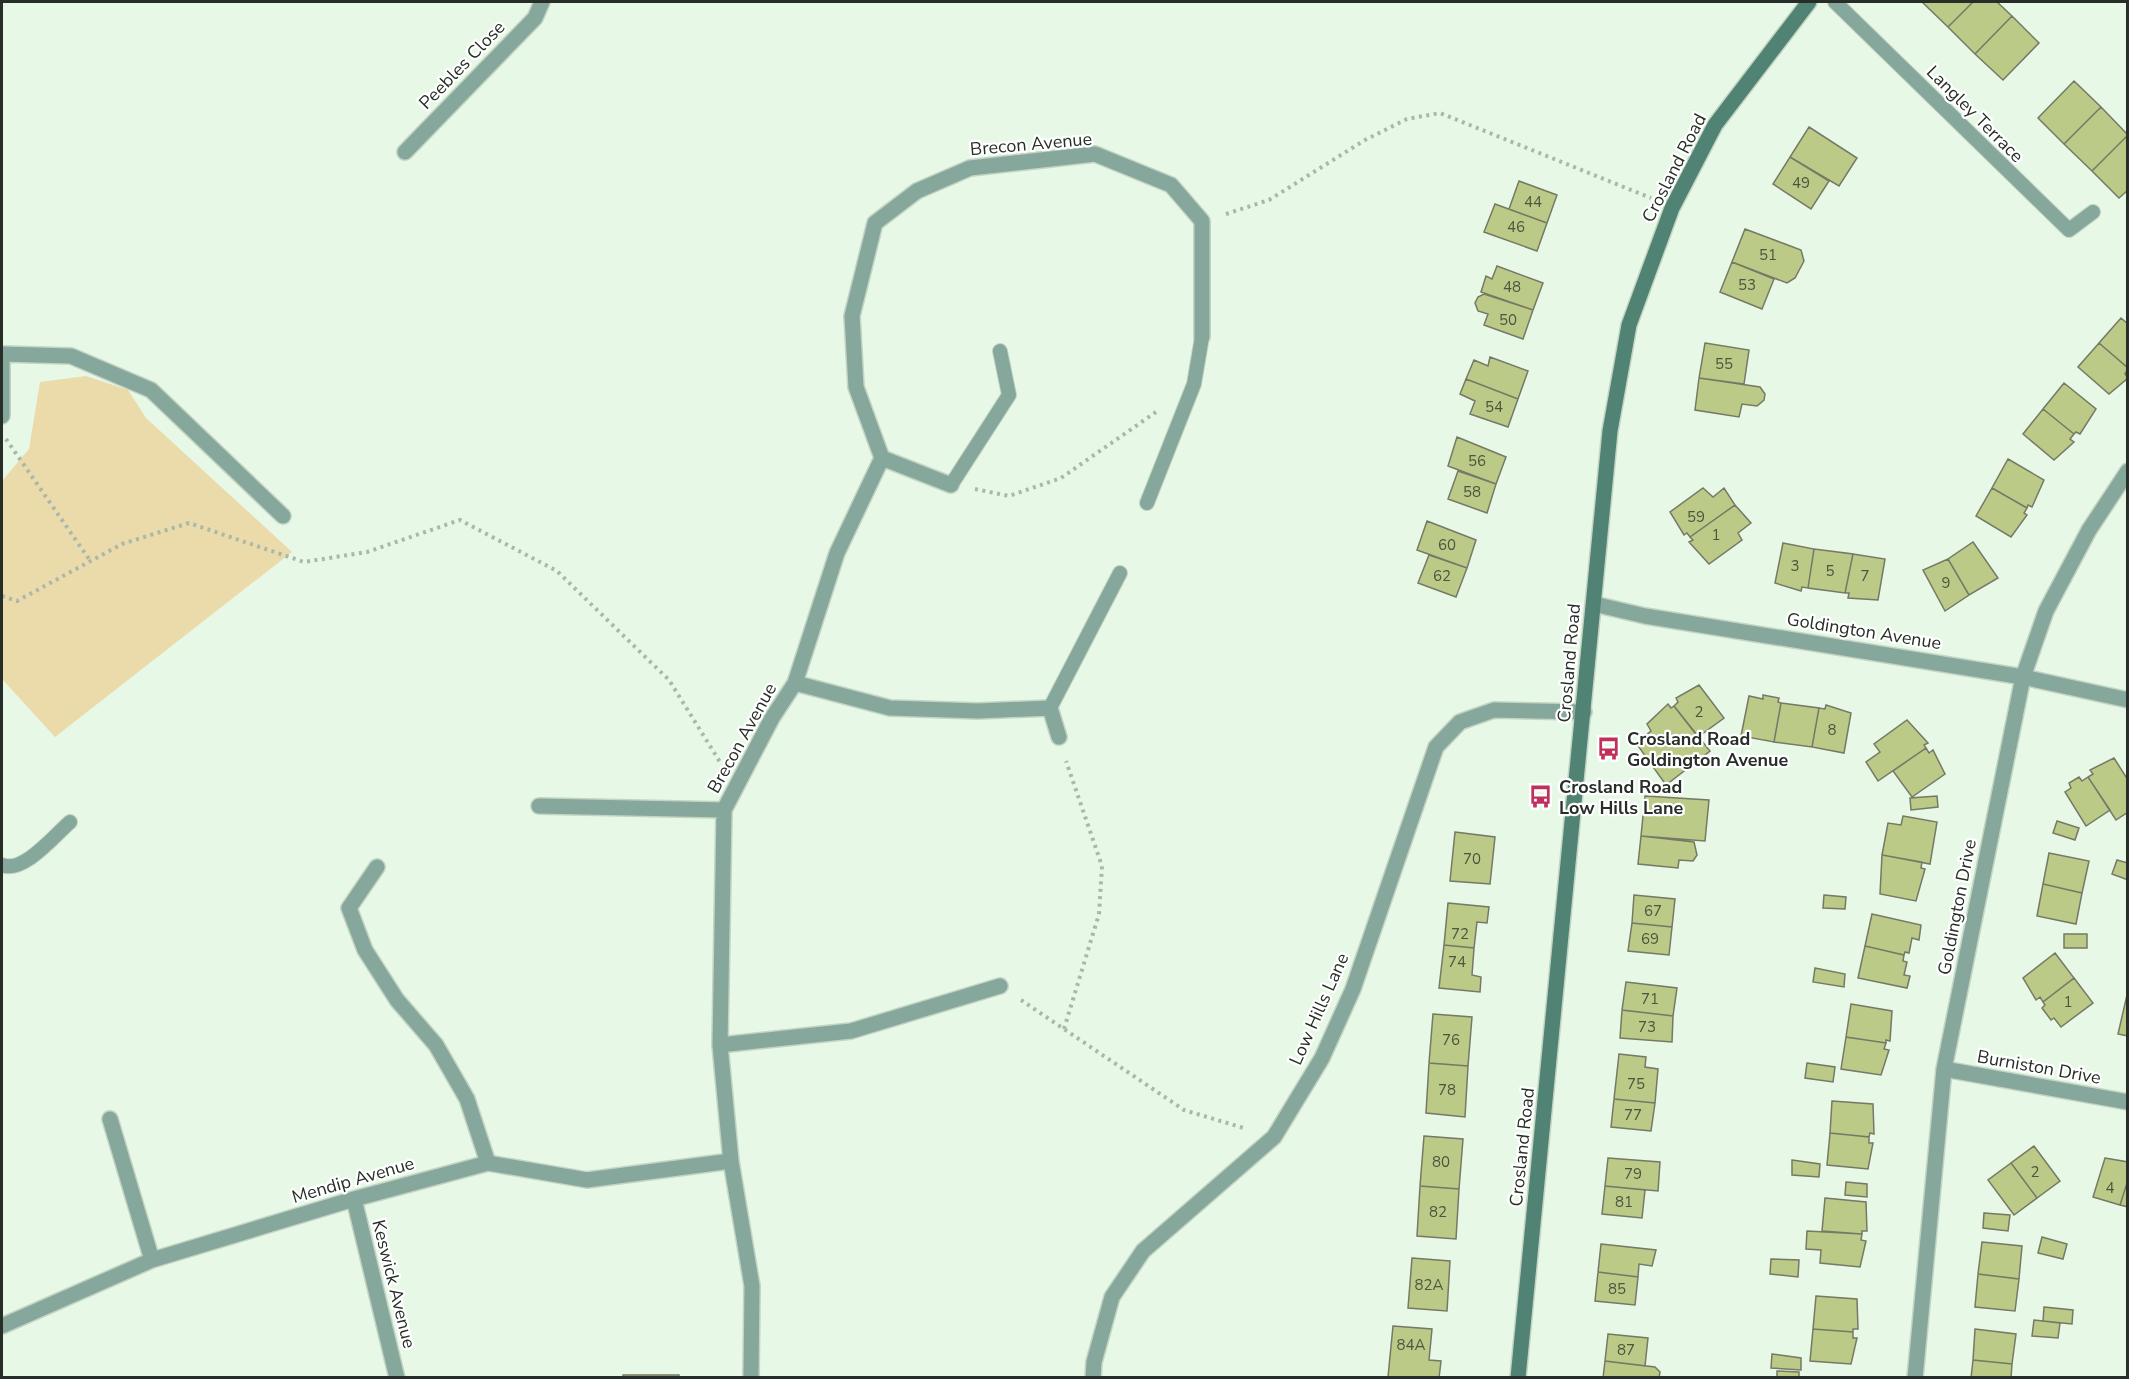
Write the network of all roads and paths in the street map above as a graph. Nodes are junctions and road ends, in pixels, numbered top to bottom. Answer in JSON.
{"nodes":[{"id":1,"x":542,"y":2,"type":"edge"},
{"id":2,"x":1809,"y":2,"type":"edge"},
{"id":3,"x":1835,"y":2,"type":"edge"},
{"id":4,"x":405,"y":152,"type":"dead end"},
{"id":5,"x":1672,"y":208,"type":"junction"},
{"id":6,"x":2093,"y":212,"type":"dead end"},
{"id":7,"x":1202,"y":221,"type":"junction"},
{"id":8,"x":1202,"y":337,"type":"joint"},
{"id":9,"x":1000,"y":351,"type":"dead end"},
{"id":10,"x":2,"y":354,"type":"edge"},
{"id":11,"x":2,"y":363,"type":"edge"},
{"id":12,"x":1157,"y":411,"type":"dead end"},
{"id":13,"x":2,"y":416,"type":"edge"},
{"id":14,"x":2,"y":433,"type":"edge"},
{"id":15,"x":882,"y":458,"type":"junction"},
{"id":16,"x":2127,"y":471,"type":"edge"},
{"id":17,"x":951,"y":485,"type":"junction"},
{"id":18,"x":1147,"y":503,"type":"dead end"},
{"id":19,"x":283,"y":516,"type":"dead end"},
{"id":20,"x":91,"y":562,"type":"junction"},
{"id":21,"x":1120,"y":573,"type":"dead end"},
{"id":22,"x":2,"y":596,"type":"edge"},
{"id":23,"x":1594,"y":604,"type":"junction"},
{"id":24,"x":2023,"y":677,"type":"junction"},
{"id":25,"x":795,"y":683,"type":"junction"},
{"id":26,"x":2127,"y":700,"type":"edge"},
{"id":27,"x":1050,"y":708,"type":"junction"},
{"id":28,"x":1584,"y":712,"type":"junction"},
{"id":29,"x":1059,"y":737,"type":"joint"},
{"id":30,"x":736,"y":787,"type":"junction"},
{"id":31,"x":538,"y":807,"type":"dead end"},
{"id":32,"x":724,"y":810,"type":"junction"},
{"id":33,"x":70,"y":822,"type":"dead end"},
{"id":34,"x":2,"y":865,"type":"edge"},
{"id":35,"x":377,"y":867,"type":"dead end"},
{"id":36,"x":1000,"y":986,"type":"joint"},
{"id":37,"x":1064,"y":1029,"type":"junction"},
{"id":38,"x":720,"y":1045,"type":"junction"},
{"id":39,"x":1944,"y":1069,"type":"junction"},
{"id":40,"x":2127,"y":1102,"type":"edge"},
{"id":41,"x":110,"y":1119,"type":"dead end"},
{"id":42,"x":1274,"y":1137,"type":"junction"},
{"id":43,"x":731,"y":1161,"type":"junction"},
{"id":44,"x":488,"y":1163,"type":"junction"},
{"id":45,"x":354,"y":1199,"type":"junction"},
{"id":46,"x":152,"y":1260,"type":"junction"},
{"id":47,"x":2,"y":1326,"type":"edge"},
{"id":48,"x":397,"y":1377,"type":"edge"},
{"id":49,"x":751,"y":1377,"type":"edge"},
{"id":50,"x":1093,"y":1377,"type":"edge"},
{"id":51,"x":1518,"y":1377,"type":"edge"},
{"id":52,"x":1915,"y":1377,"type":"edge"}],
"edges":[{"from":1,"to":4,"type":"street","name":"Peebles Close"},
{"from":2,"to":5,"type":"street","name":"Crosland Road"},
{"from":3,"to":6,"type":"lane","name":"Langley Terrace"},
{"from":5,"to":7,"type":"path"},
{"from":5,"to":23,"type":"street","name":"Crosland Road"},
{"from":7,"to":8,"type":"street"},
{"from":7,"to":15,"type":"street","name":"Brecon Avenue"},
{"from":8,"to":18,"type":"lane"},
{"from":9,"to":17,"type":"lane"},
{"from":10,"to":19,"type":"street"},
{"from":11,"to":13,"type":"street"},
{"from":12,"to":17,"type":"path"},
{"from":14,"to":20,"type":"path"},
{"from":15,"to":17,"type":"street"},
{"from":15,"to":25,"type":"street","name":"Brecon Avenue"},
{"from":16,"to":24,"type":"street","name":"Goldington Drive"},
{"from":20,"to":22,"type":"path"},
{"from":20,"to":30,"type":"path"},
{"from":21,"to":27,"type":"lane"},
{"from":23,"to":24,"type":"street","name":"Goldington Avenue"},
{"from":23,"to":28,"type":"street","name":"Crosland Road"},
{"from":24,"to":26,"type":"street","name":"Goldington Avenue"},
{"from":24,"to":39,"type":"street","name":"Goldington Drive"},
{"from":25,"to":27,"type":"street"},
{"from":25,"to":30,"type":"street","name":"Brecon Avenue"},
{"from":27,"to":29,"type":"street"},
{"from":28,"to":42,"type":"street","name":"Low Hills Lane"},
{"from":28,"to":51,"type":"street","name":"Crosland Road"},
{"from":29,"to":37,"type":"path"},
{"from":30,"to":32,"type":"street","name":"Brecon Avenue"},
{"from":31,"to":32,"type":"street"},
{"from":32,"to":38,"type":"street","name":"Brecon Avenue"},
{"from":33,"to":34,"type":"lane"},
{"from":35,"to":44,"type":"street"},
{"from":36,"to":37,"type":"path"},
{"from":36,"to":38,"type":"street"},
{"from":37,"to":42,"type":"path"},
{"from":38,"to":43,"type":"street","name":"Brecon Avenue"},
{"from":39,"to":40,"type":"street","name":"Burniston Drive"},
{"from":39,"to":52,"type":"street","name":"Goldington Drive"},
{"from":41,"to":46,"type":"street"},
{"from":42,"to":50,"type":"street","name":"Low Hills Lane"},
{"from":43,"to":44,"type":"street","name":"Mendip Avenue"},
{"from":43,"to":49,"type":"street","name":"Brecon Avenue"},
{"from":44,"to":45,"type":"street","name":"Mendip Avenue"},
{"from":45,"to":46,"type":"street","name":"Mendip Avenue"},
{"from":45,"to":48,"type":"street","name":"Keswick Avenue"},
{"from":46,"to":47,"type":"street","name":"Mendip Avenue"}]}
